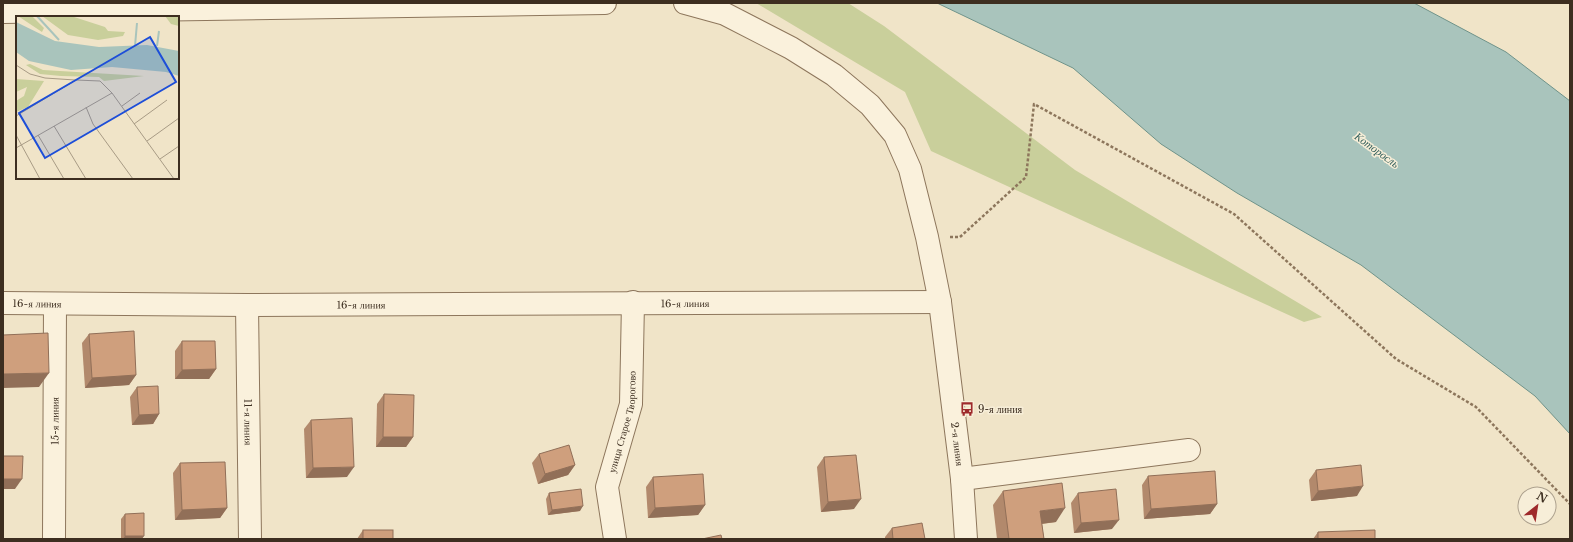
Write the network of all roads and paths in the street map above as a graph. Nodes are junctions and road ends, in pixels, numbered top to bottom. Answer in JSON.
{"nodes":[{"id":1,"x":605,"y":3,"type":"edge"},
{"id":2,"x":685,"y":3,"type":"edge"},
{"id":3,"x":3,"y":12,"type":"edge"},
{"id":4,"x":927,"y":237,"type":"junction"},
{"id":5,"x":633,"y":302,"type":"junction"},
{"id":6,"x":940,"y":302,"type":"junction"},
{"id":7,"x":3,"y":303,"type":"edge"},
{"id":8,"x":55,"y":304,"type":"junction"},
{"id":9,"x":247,"y":305,"type":"junction"},
{"id":10,"x":1189,"y":450,"type":"dead end"},
{"id":11,"x":962,"y":479,"type":"junction"},
{"id":12,"x":1570,"y":504,"type":"edge"},
{"id":13,"x":54,"y":539,"type":"edge"},
{"id":14,"x":250,"y":539,"type":"edge"},
{"id":15,"x":615,"y":539,"type":"edge"},
{"id":16,"x":966,"y":539,"type":"edge"}],
"edges":[{"from":1,"to":3,"type":"street"},
{"from":2,"to":4,"type":"street"},
{"from":4,"to":6,"type":"street"},
{"from":4,"to":12,"type":"path"},
{"from":5,"to":6,"type":"street","name":"16-я линия"},
{"from":5,"to":9,"type":"street","name":"16-я линия"},
{"from":5,"to":15,"type":"street","name":"улица Старое Творогово"},
{"from":6,"to":11,"type":"street","name":"2-я линия"},
{"from":7,"to":8,"type":"street","name":"16-я линия"},
{"from":8,"to":9,"type":"street","name":"16-я линия"},
{"from":8,"to":13,"type":"street","name":"15-я линия"},
{"from":9,"to":14,"type":"street","name":"11-я линия"},
{"from":10,"to":11,"type":"street"},
{"from":11,"to":16,"type":"street","name":"2-я линия"}]}
